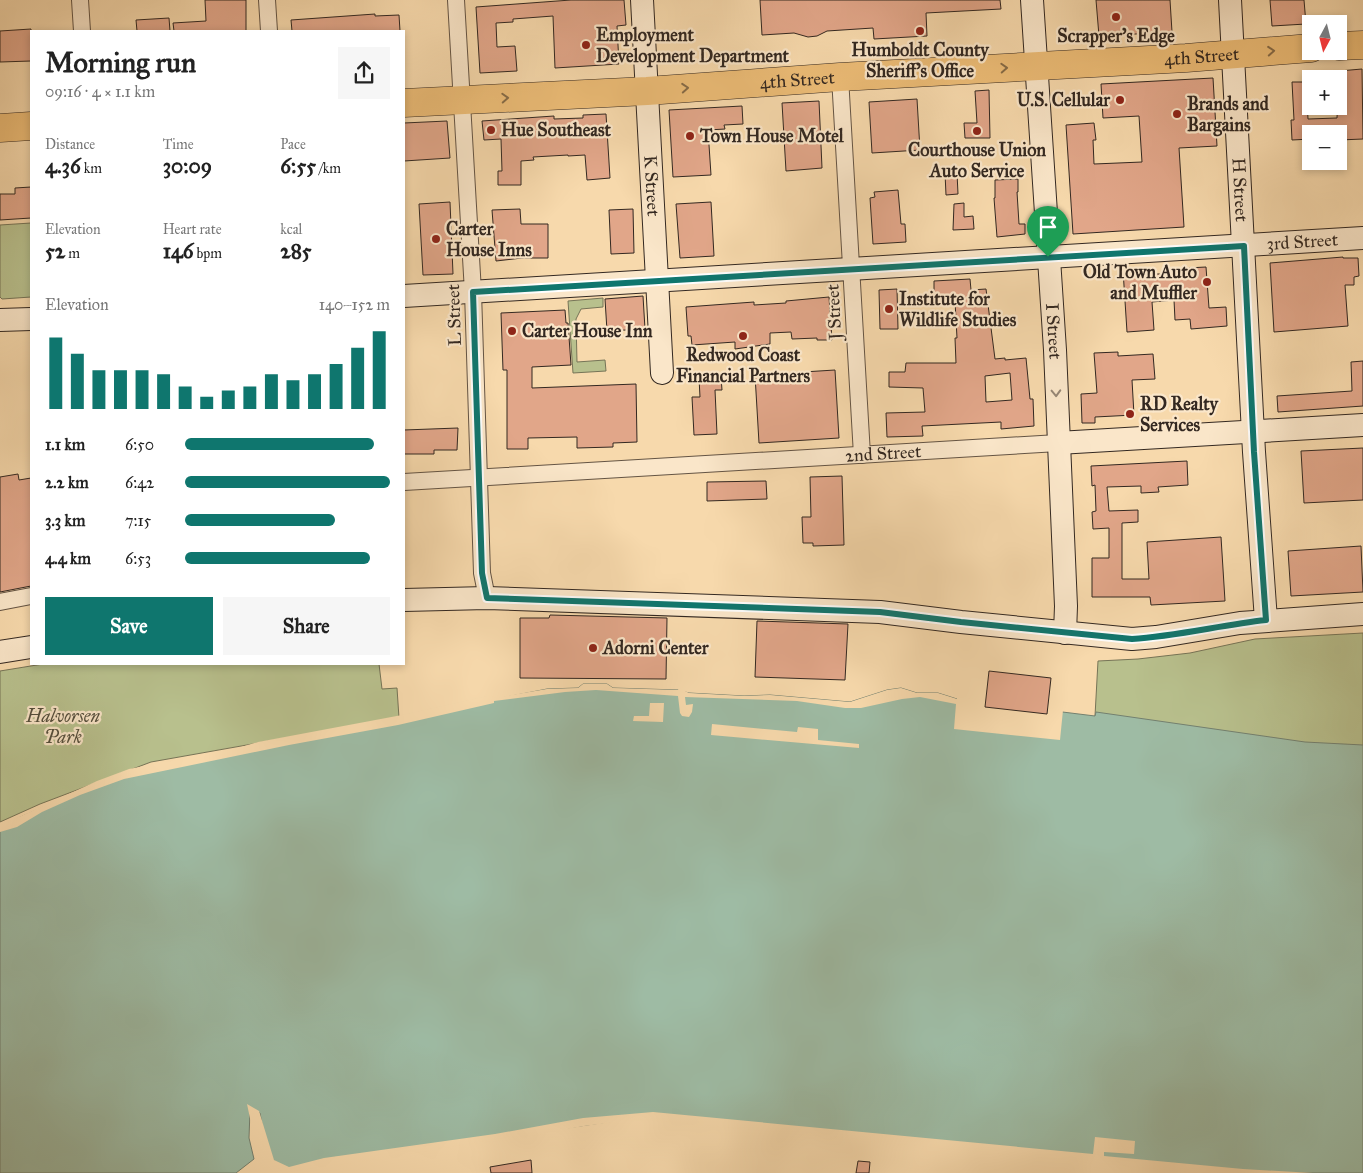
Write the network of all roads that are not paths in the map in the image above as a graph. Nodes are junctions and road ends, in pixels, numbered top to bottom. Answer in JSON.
{"nodes":[{"id":1,"x":80,"y":0,"type":"edge"},
{"id":2,"x":267,"y":0,"type":"edge"},
{"id":3,"x":456,"y":0,"type":"edge"},
{"id":4,"x":642,"y":0,"type":"edge"},
{"id":5,"x":1032,"y":0,"type":"edge"},
{"id":6,"x":1230,"y":0,"type":"edge"},
{"id":7,"x":82,"y":30,"type":"edge"},
{"id":8,"x":269,"y":30,"type":"edge"},
{"id":9,"x":1363,"y":45,"type":"edge"},
{"id":10,"x":1348,"y":46,"type":"edge"},
{"id":11,"x":1302,"y":49,"type":"edge"},
{"id":12,"x":1234,"y":54,"type":"junction"},
{"id":13,"x":1036,"y":66,"type":"junction"},
{"id":14,"x":840,"y":77,"type":"junction"},
{"id":15,"x":646,"y":91,"type":"junction"},
{"id":16,"x":462,"y":100,"type":"junction"},
{"id":17,"x":405,"y":103,"type":"edge"},
{"id":18,"x":30,"y":126,"type":"edge"},
{"id":19,"x":0,"y":128,"type":"edge"},
{"id":20,"x":1363,"y":238,"type":"edge"},
{"id":21,"x":1244,"y":246,"type":"junction"},
{"id":22,"x":1048,"y":257,"type":"junction"},
{"id":23,"x":852,"y":269,"type":"junction"},
{"id":24,"x":657,"y":281,"type":"junction"},
{"id":25,"x":473,"y":292,"type":"junction"},
{"id":26,"x":405,"y":296,"type":"edge"},
{"id":27,"x":30,"y":318,"type":"edge"},
{"id":28,"x":0,"y":320,"type":"edge"},
{"id":29,"x":662,"y":373,"type":"dead end"},
{"id":30,"x":1363,"y":425,"type":"edge"},
{"id":31,"x":1253,"y":432,"type":"junction"},
{"id":32,"x":1058,"y":444,"type":"junction"},
{"id":33,"x":862,"y":455,"type":"junction"},
{"id":34,"x":478,"y":479,"type":"junction"},
{"id":35,"x":405,"y":482,"type":"edge"},
{"id":36,"x":30,"y":596,"type":"edge"},
{"id":37,"x":487,"y":598,"type":"junction"},
{"id":38,"x":405,"y":600,"type":"edge"},
{"id":39,"x":0,"y":602,"type":"edge"},
{"id":40,"x":1363,"y":614,"type":"edge"},
{"id":41,"x":1266,"y":620,"type":"junction"},
{"id":42,"x":1065,"y":634,"type":"junction"},
{"id":43,"x":30,"y":647,"type":"edge"},
{"id":44,"x":0,"y":652,"type":"edge"}],
"edges":[{"from":1,"to":7,"type":"street"},
{"from":2,"to":8,"type":"street"},
{"from":3,"to":16,"type":"street","name":"L Street"},
{"from":4,"to":15,"type":"street","name":"K Street"},
{"from":5,"to":13,"type":"street","name":"I Street"},
{"from":6,"to":12,"type":"street","name":"H Street"},
{"from":9,"to":10,"type":"highway"},
{"from":12,"to":11,"type":"highway","name":"4th Street","one_way":true},
{"from":12,"to":13,"type":"highway","name":"4th Street"},
{"from":12,"to":21,"type":"street","name":"H Street"},
{"from":14,"to":13,"type":"highway","name":"4th Street","one_way":true},
{"from":13,"to":22,"type":"street","name":"I Street"},
{"from":15,"to":14,"type":"highway","name":"4th Street","one_way":true},
{"from":14,"to":23,"type":"street","name":"J Street"},
{"from":16,"to":15,"type":"highway","name":"4th Street","one_way":true},
{"from":15,"to":24,"type":"street","name":"K Street"},
{"from":16,"to":17,"type":"highway","name":"4th Street"},
{"from":16,"to":25,"type":"street","name":"L Street"},
{"from":18,"to":19,"type":"highway"},
{"from":20,"to":21,"type":"street","name":"3rd Street"},
{"from":21,"to":22,"type":"street","name":"3rd Street"},
{"from":21,"to":31,"type":"street","name":"H Street"},
{"from":22,"to":23,"type":"street","name":"3rd Street"},
{"from":22,"to":32,"type":"street","name":"I Street","one_way":true},
{"from":23,"to":24,"type":"street","name":"3rd Street"},
{"from":23,"to":33,"type":"street","name":"J Street"},
{"from":24,"to":25,"type":"street","name":"3rd Street"},
{"from":24,"to":29,"type":"street","name":"K Street"},
{"from":25,"to":26,"type":"street","name":"3rd Street"},
{"from":25,"to":34,"type":"street","name":"L Street"},
{"from":27,"to":28,"type":"street"},
{"from":30,"to":31,"type":"street","name":"2nd Street"},
{"from":31,"to":32,"type":"street","name":"2nd Street"},
{"from":31,"to":41,"type":"street","name":"H Street"},
{"from":32,"to":33,"type":"street","name":"2nd Street"},
{"from":32,"to":42,"type":"street","name":"I Street"},
{"from":33,"to":34,"type":"street","name":"2nd Street"},
{"from":34,"to":35,"type":"street","name":"2nd Street"},
{"from":34,"to":37,"type":"street","name":"L Street"},
{"from":36,"to":39,"type":"street"},
{"from":37,"to":38,"type":"street"},
{"from":37,"to":42,"type":"street"},
{"from":40,"to":41,"type":"street"},
{"from":41,"to":42,"type":"street"},
{"from":43,"to":44,"type":"street"}]}
